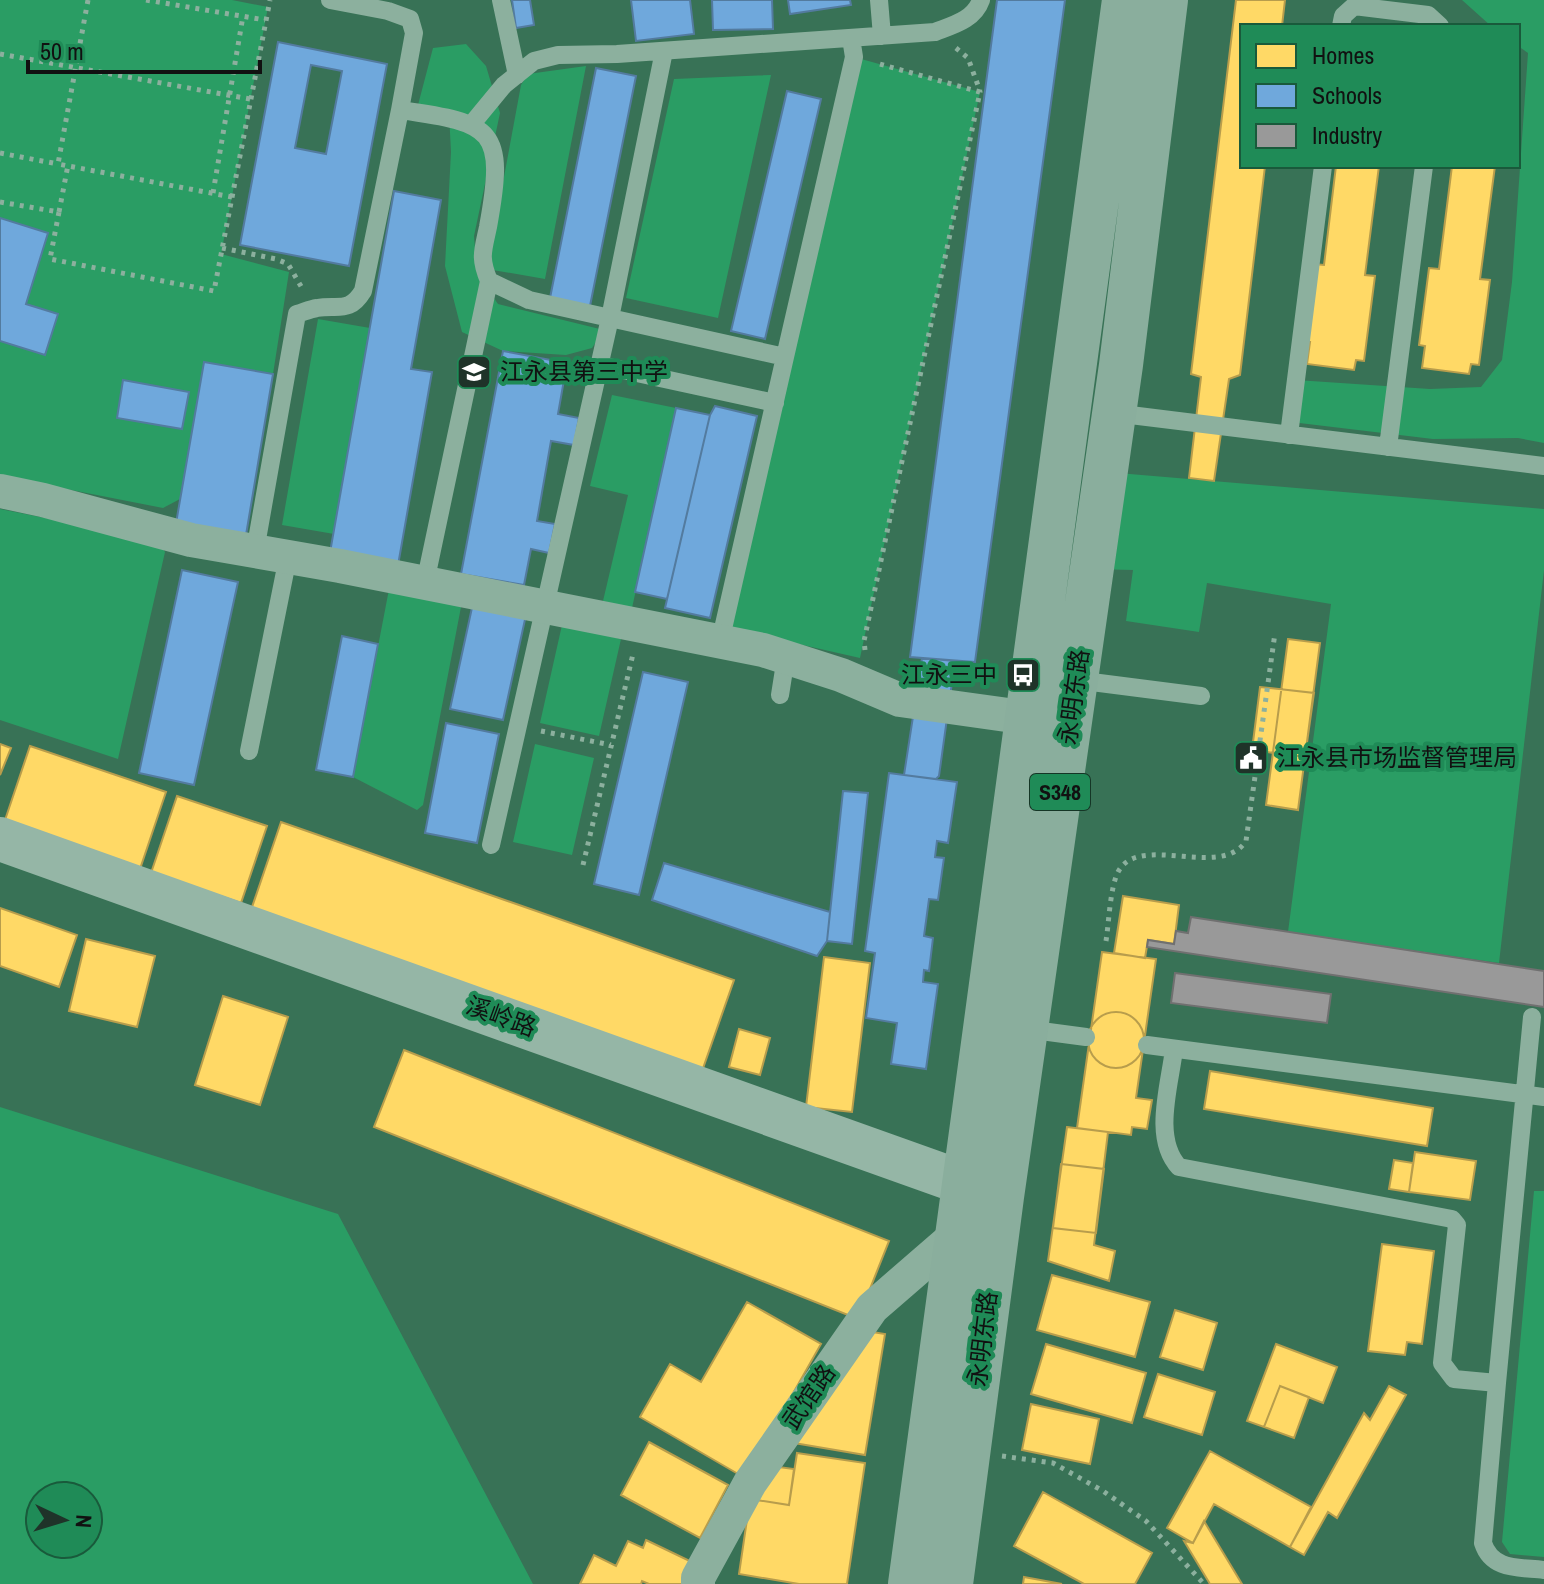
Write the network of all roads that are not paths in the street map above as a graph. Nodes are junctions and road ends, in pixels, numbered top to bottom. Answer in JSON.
{"nodes":[{"id":1,"x":330,"y":0,"type":"edge"},
{"id":2,"x":501,"y":0,"type":"edge"},
{"id":3,"x":879,"y":0,"type":"edge"},
{"id":4,"x":981,"y":0,"type":"edge"},
{"id":5,"x":1124,"y":0,"type":"edge"},
{"id":6,"x":1166,"y":0,"type":"edge"},
{"id":7,"x":1341,"y":24,"type":"edge"},
{"id":8,"x":1438,"y":24,"type":"edge"},
{"id":9,"x":882,"y":36,"type":"junction"},
{"id":10,"x":852,"y":47,"type":"junction"},
{"id":11,"x":664,"y":51,"type":"junction"},
{"id":12,"x":517,"y":75,"type":"junction"},
{"id":13,"x":400,"y":110,"type":"junction"},
{"id":14,"x":471,"y":125,"type":"junction"},
{"id":15,"x":1323,"y":168,"type":"edge"},
{"id":16,"x":1424,"y":168,"type":"edge"},
{"id":17,"x":489,"y":281,"type":"junction"},
{"id":18,"x":610,"y":318,"type":"junction"},
{"id":19,"x":785,"y":357,"type":"junction"},
{"id":20,"x":600,"y":365,"type":"junction"},
{"id":21,"x":775,"y":403,"type":"junction"},
{"id":22,"x":1114,"y":413,"type":"junction"},
{"id":23,"x":1289,"y":435,"type":"junction"},
{"id":24,"x":1388,"y":447,"type":"junction"},
{"id":25,"x":1544,"y":466,"type":"edge"},
{"id":26,"x":0,"y":491,"type":"edge"},
{"id":27,"x":272,"y":554,"type":"junction"},
{"id":28,"x":425,"y":583,"type":"junction"},
{"id":29,"x":546,"y":607,"type":"junction"},
{"id":30,"x":720,"y":642,"type":"junction"},
{"id":31,"x":786,"y":657,"type":"junction"},
{"id":32,"x":1076,"y":680,"type":"junction"},
{"id":33,"x":780,"y":695,"type":"dead end"},
{"id":34,"x":1201,"y":696,"type":"dead end"},
{"id":35,"x":1026,"y":717,"type":"junction"},
{"id":36,"x":1070,"y":723,"type":"junction"},
{"id":37,"x":249,"y":751,"type":"dead end"},
{"id":38,"x":0,"y":839,"type":"edge"},
{"id":39,"x":491,"y":845,"type":"dead end"},
{"id":40,"x":1532,"y":1017,"type":"dead end"},
{"id":41,"x":1026,"y":1029,"type":"junction"},
{"id":42,"x":1086,"y":1037,"type":"dead end"},
{"id":43,"x":1147,"y":1045,"type":"dead end"},
{"id":44,"x":1174,"y":1049,"type":"junction"},
{"id":45,"x":1525,"y":1095,"type":"junction"},
{"id":46,"x":1544,"y":1097,"type":"edge"},
{"id":47,"x":982,"y":1189,"type":"junction"},
{"id":48,"x":955,"y":1236,"type":"junction"},
{"id":49,"x":1497,"y":1383,"type":"junction"},
{"id":50,"x":1544,"y":1570,"type":"edge"},
{"id":51,"x":698,"y":1584,"type":"edge"},
{"id":52,"x":910,"y":1584,"type":"edge"},
{"id":53,"x":951,"y":1584,"type":"edge"}],
"edges":[{"from":1,"to":13,"type":"lane"},
{"from":2,"to":12,"type":"lane"},
{"from":3,"to":9,"type":"lane"},
{"from":4,"to":9,"type":"lane"},
{"from":5,"to":35,"type":"main road","name":"永明东路","number":"S348"},
{"from":6,"to":22,"type":"main road","name":"永明东路","number":"S348"},
{"from":7,"to":8,"type":"lane"},
{"from":9,"to":10,"type":"lane"},
{"from":10,"to":11,"type":"lane"},
{"from":10,"to":19,"type":"lane"},
{"from":11,"to":12,"type":"lane"},
{"from":11,"to":18,"type":"lane"},
{"from":12,"to":14,"type":"lane"},
{"from":13,"to":14,"type":"lane"},
{"from":13,"to":27,"type":"lane"},
{"from":14,"to":17,"type":"lane"},
{"from":15,"to":23,"type":"lane"},
{"from":16,"to":24,"type":"lane"},
{"from":17,"to":18,"type":"lane"},
{"from":17,"to":28,"type":"lane"},
{"from":18,"to":19,"type":"lane"},
{"from":18,"to":20,"type":"lane"},
{"from":19,"to":21,"type":"lane"},
{"from":20,"to":21,"type":"lane"},
{"from":20,"to":29,"type":"lane"},
{"from":21,"to":30,"type":"lane"},
{"from":22,"to":23,"type":"lane"},
{"from":22,"to":32,"type":"main road","name":"永明东路","number":"S348"},
{"from":23,"to":24,"type":"lane"},
{"from":24,"to":25,"type":"lane"},
{"from":26,"to":27,"type":"street"},
{"from":27,"to":28,"type":"street"},
{"from":27,"to":37,"type":"lane"},
{"from":28,"to":29,"type":"street"},
{"from":29,"to":30,"type":"street"},
{"from":29,"to":39,"type":"lane"},
{"from":30,"to":31,"type":"street"},
{"from":31,"to":33,"type":"lane"},
{"from":31,"to":35,"type":"street"},
{"from":32,"to":34,"type":"lane"},
{"from":32,"to":36,"type":"main road","name":"永明东路","number":"S348"},
{"from":35,"to":36,"type":"street"},
{"from":35,"to":47,"type":"main road","name":"永明东路","number":"S348"},
{"from":36,"to":41,"type":"main road","name":"永明东路","number":"S348"},
{"from":38,"to":47,"type":"street","name":"溪岭路"},
{"from":40,"to":45,"type":"lane"},
{"from":41,"to":42,"type":"lane"},
{"from":41,"to":47,"type":"main road","name":"永明东路","number":"S348"},
{"from":43,"to":44,"type":"lane"},
{"from":44,"to":45,"type":"lane"},
{"from":44,"to":49,"type":"lane"},
{"from":45,"to":46,"type":"lane"},
{"from":45,"to":49,"type":"lane"},
{"from":47,"to":48,"type":"main road","name":"永明东路","number":"S348"},
{"from":47,"to":53,"type":"main road","name":"永明东路","number":"S348"},
{"from":48,"to":51,"type":"street","name":"武馆路"},
{"from":48,"to":52,"type":"main road","name":"永明东路","number":"S348"},
{"from":49,"to":50,"type":"lane"}]}
